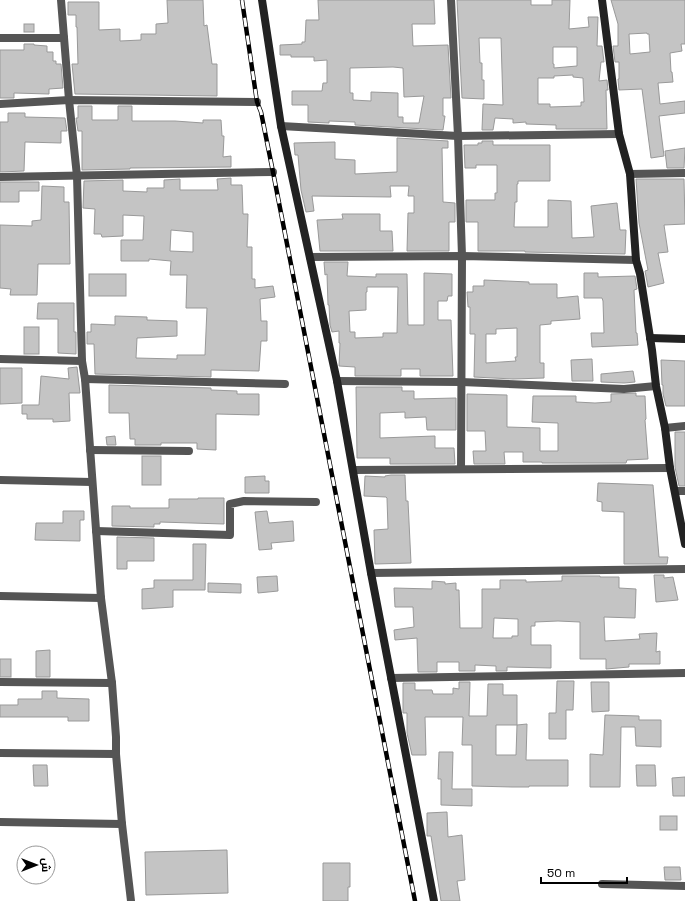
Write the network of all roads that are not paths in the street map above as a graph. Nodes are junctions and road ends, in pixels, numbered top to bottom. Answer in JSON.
{"nodes":[{"id":1,"x":61,"y":0,"type":"edge"},
{"id":2,"x":262,"y":0,"type":"edge"},
{"id":3,"x":451,"y":0,"type":"edge"},
{"id":4,"x":602,"y":0,"type":"edge"},
{"id":5,"x":0,"y":38,"type":"edge"},
{"id":6,"x":64,"y":38,"type":"junction"},
{"id":7,"x":69,"y":100,"type":"junction"},
{"id":8,"x":257,"y":102,"type":"dead end"},
{"id":9,"x":0,"y":104,"type":"edge"},
{"id":10,"x":282,"y":126,"type":"junction"},
{"id":11,"x":619,"y":134,"type":"junction"},
{"id":12,"x":458,"y":136,"type":"junction"},
{"id":13,"x":273,"y":172,"type":"dead end"},
{"id":14,"x":685,"y":173,"type":"edge"},
{"id":15,"x":630,"y":174,"type":"junction"},
{"id":16,"x":77,"y":176,"type":"junction"},
{"id":17,"x":0,"y":177,"type":"edge"},
{"id":18,"x":462,"y":256,"type":"junction"},
{"id":19,"x":310,"y":257,"type":"junction"},
{"id":20,"x":636,"y":260,"type":"junction"},
{"id":21,"x":650,"y":338,"type":"junction"},
{"id":22,"x":685,"y":339,"type":"edge"},
{"id":23,"x":0,"y":359,"type":"edge"},
{"id":24,"x":82,"y":361,"type":"junction"},
{"id":25,"x":85,"y":379,"type":"junction"},
{"id":26,"x":337,"y":381,"type":"junction"},
{"id":27,"x":461,"y":382,"type":"junction"},
{"id":28,"x":285,"y":384,"type":"dead end"},
{"id":29,"x":656,"y":386,"type":"junction"},
{"id":30,"x":685,"y":426,"type":"edge"},
{"id":31,"x":665,"y":428,"type":"junction"},
{"id":32,"x":90,"y":450,"type":"junction"},
{"id":33,"x":189,"y":451,"type":"dead end"},
{"id":34,"x":670,"y":468,"type":"junction"},
{"id":35,"x":461,"y":469,"type":"junction"},
{"id":36,"x":353,"y":470,"type":"junction"},
{"id":37,"x":0,"y":480,"type":"edge"},
{"id":38,"x":92,"y":482,"type":"junction"},
{"id":39,"x":676,"y":491,"type":"junction"},
{"id":40,"x":685,"y":491,"type":"edge"},
{"id":41,"x":316,"y":502,"type":"dead end"},
{"id":42,"x":96,"y":531,"type":"junction"},
{"id":43,"x":685,"y":544,"type":"edge"},
{"id":44,"x":685,"y":569,"type":"edge"},
{"id":45,"x":371,"y":573,"type":"junction"},
{"id":46,"x":0,"y":596,"type":"edge"},
{"id":47,"x":101,"y":598,"type":"junction"},
{"id":48,"x":685,"y":673,"type":"edge"},
{"id":49,"x":391,"y":678,"type":"junction"},
{"id":50,"x":0,"y":682,"type":"edge"},
{"id":51,"x":112,"y":683,"type":"junction"},
{"id":52,"x":0,"y":754,"type":"edge"},
{"id":53,"x":116,"y":754,"type":"junction"},
{"id":54,"x":0,"y":822,"type":"edge"},
{"id":55,"x":122,"y":824,"type":"junction"},
{"id":56,"x":602,"y":884,"type":"dead end"},
{"id":57,"x":685,"y":886,"type":"edge"},
{"id":58,"x":132,"y":901,"type":"edge"},
{"id":59,"x":434,"y":901,"type":"edge"}],
"edges":[{"from":1,"to":6,"type":"street"},
{"from":2,"to":10,"type":"street"},
{"from":3,"to":12,"type":"street"},
{"from":4,"to":11,"type":"street"},
{"from":5,"to":6,"type":"street"},
{"from":6,"to":7,"type":"street"},
{"from":7,"to":8,"type":"street"},
{"from":7,"to":9,"type":"street"},
{"from":7,"to":16,"type":"street"},
{"from":10,"to":12,"type":"street"},
{"from":10,"to":19,"type":"street"},
{"from":11,"to":12,"type":"street"},
{"from":11,"to":15,"type":"street"},
{"from":12,"to":18,"type":"street"},
{"from":13,"to":16,"type":"street"},
{"from":14,"to":15,"type":"street"},
{"from":15,"to":20,"type":"street"},
{"from":16,"to":17,"type":"street"},
{"from":16,"to":24,"type":"street"},
{"from":18,"to":19,"type":"street"},
{"from":18,"to":20,"type":"street"},
{"from":18,"to":27,"type":"street"},
{"from":19,"to":26,"type":"street"},
{"from":20,"to":21,"type":"street"},
{"from":21,"to":22,"type":"street"},
{"from":21,"to":29,"type":"street"},
{"from":23,"to":24,"type":"street"},
{"from":24,"to":25,"type":"street"},
{"from":25,"to":28,"type":"street"},
{"from":25,"to":32,"type":"street"},
{"from":26,"to":27,"type":"street"},
{"from":26,"to":36,"type":"street"},
{"from":27,"to":29,"type":"street"},
{"from":27,"to":35,"type":"street"},
{"from":29,"to":31,"type":"street"},
{"from":30,"to":31,"type":"street"},
{"from":31,"to":34,"type":"street"},
{"from":32,"to":33,"type":"street"},
{"from":32,"to":38,"type":"street"},
{"from":34,"to":35,"type":"street"},
{"from":34,"to":39,"type":"street"},
{"from":35,"to":36,"type":"street"},
{"from":36,"to":45,"type":"street"},
{"from":37,"to":38,"type":"street"},
{"from":38,"to":42,"type":"street"},
{"from":39,"to":40,"type":"street"},
{"from":39,"to":43,"type":"street"},
{"from":41,"to":42,"type":"street"},
{"from":42,"to":47,"type":"street"},
{"from":44,"to":45,"type":"street"},
{"from":45,"to":49,"type":"street"},
{"from":46,"to":47,"type":"street"},
{"from":47,"to":51,"type":"street"},
{"from":48,"to":49,"type":"street"},
{"from":49,"to":59,"type":"street"},
{"from":50,"to":51,"type":"street"},
{"from":51,"to":53,"type":"street"},
{"from":52,"to":53,"type":"street"},
{"from":53,"to":55,"type":"street"},
{"from":54,"to":55,"type":"street"},
{"from":55,"to":58,"type":"street"},
{"from":56,"to":57,"type":"street"}]}
